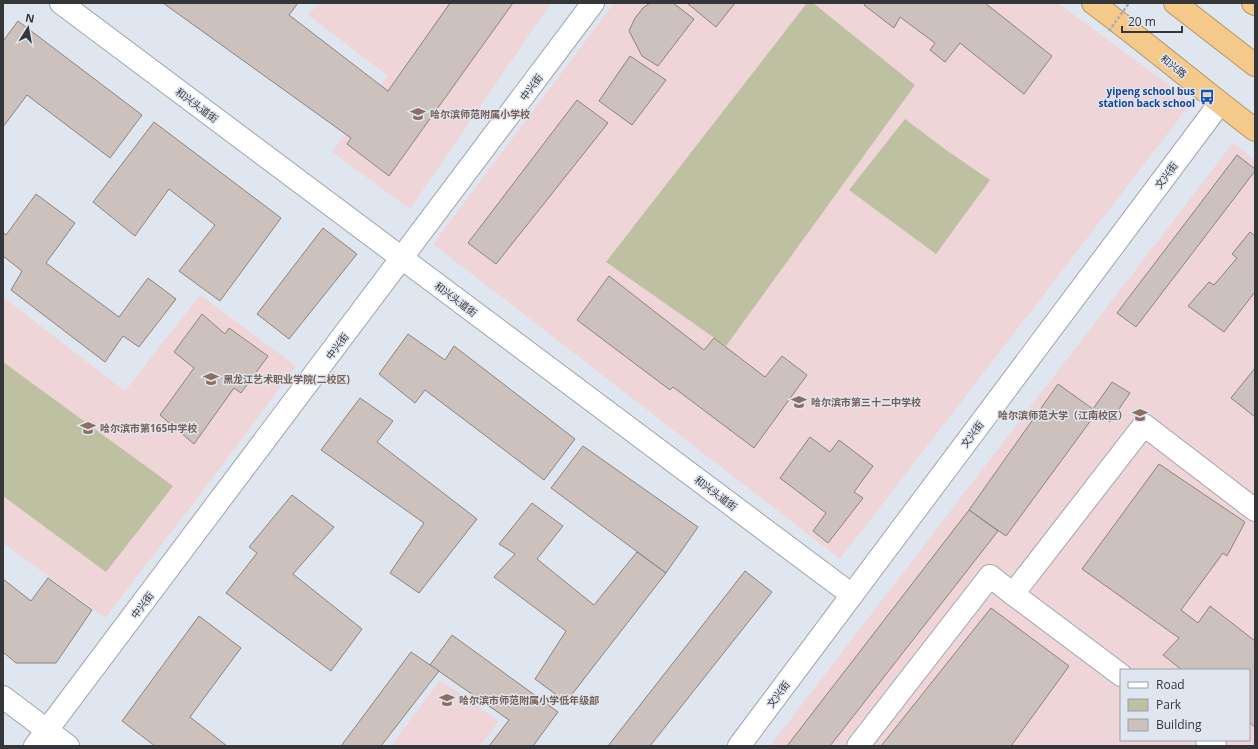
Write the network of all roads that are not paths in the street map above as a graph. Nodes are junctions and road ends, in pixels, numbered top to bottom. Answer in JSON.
{"nodes":[{"id":1,"x":61,"y":3,"type":"edge"},
{"id":2,"x":593,"y":3,"type":"edge"},
{"id":3,"x":1093,"y":3,"type":"edge"},
{"id":4,"x":1108,"y":3,"type":"edge"},
{"id":5,"x":1175,"y":3,"type":"edge"},
{"id":6,"x":1133,"y":33,"type":"junction"},
{"id":7,"x":1255,"y":65,"type":"edge"},
{"id":8,"x":1220,"y":103,"type":"junction"},
{"id":9,"x":1255,"y":130,"type":"edge"},
{"id":10,"x":403,"y":259,"type":"junction"},
{"id":11,"x":1255,"y":510,"type":"edge"},
{"id":12,"x":1013,"y":594,"type":"junction"},
{"id":13,"x":852,"y":595,"type":"junction"},
{"id":14,"x":1120,"y":674,"type":"edge"},
{"id":15,"x":3,"y":696,"type":"edge"},
{"id":16,"x":42,"y":738,"type":"edge"},
{"id":17,"x":68,"y":746,"type":"edge"},
{"id":18,"x":739,"y":746,"type":"edge"},
{"id":19,"x":858,"y":746,"type":"edge"}],
"edges":[{"from":1,"to":10,"type":"street","name":"和兴头道街"},
{"from":2,"to":10,"type":"street","name":"中兴街"},
{"from":3,"to":6,"type":"highway","name":"和兴路"},
{"from":4,"to":6,"type":"highway"},
{"from":5,"to":7,"type":"highway"},
{"from":6,"to":8,"type":"highway","name":"和兴路"},
{"from":8,"to":9,"type":"highway","name":"和兴路"},
{"from":8,"to":13,"type":"street","name":"文兴街"},
{"from":10,"to":13,"type":"street","name":"和兴头道街"},
{"from":10,"to":16,"type":"street","name":"中兴街"},
{"from":11,"to":12,"type":"street"},
{"from":12,"to":14,"type":"street"},
{"from":12,"to":19,"type":"street"},
{"from":13,"to":18,"type":"street","name":"文兴街"},
{"from":15,"to":16,"type":"street"},
{"from":16,"to":17,"type":"street"}]}
